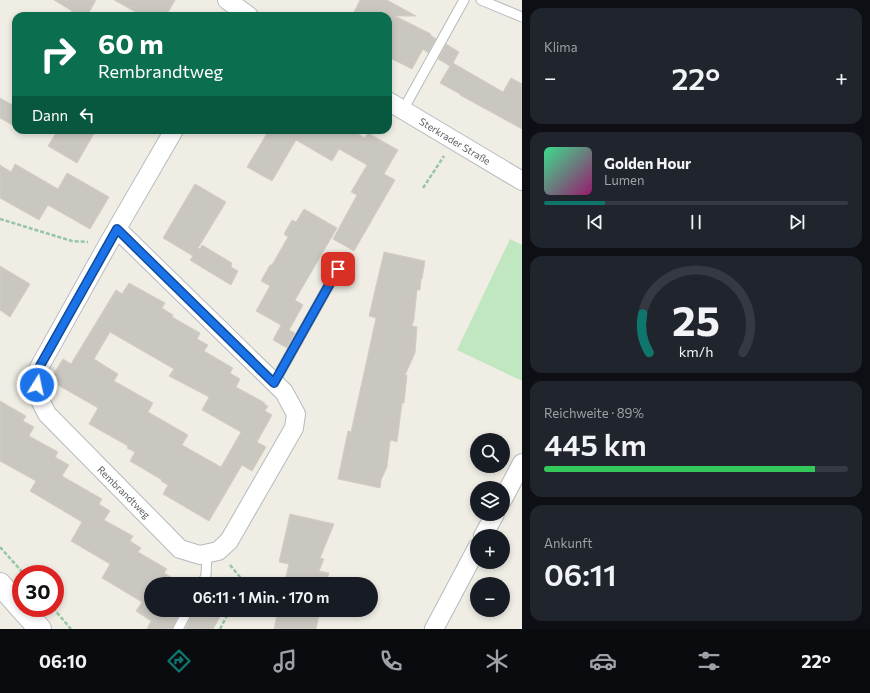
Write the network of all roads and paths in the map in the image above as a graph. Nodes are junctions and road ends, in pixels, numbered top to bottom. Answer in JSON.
{"nodes":[{"id":1,"x":227,"y":0,"type":"edge"},
{"id":2,"x":464,"y":0,"type":"edge"},
{"id":3,"x":481,"y":0,"type":"edge"},
{"id":4,"x":243,"y":12,"type":"edge"},
{"id":5,"x":522,"y":17,"type":"edge"},
{"id":6,"x":396,"y":106,"type":"edge"},
{"id":7,"x":172,"y":134,"type":"edge"},
{"id":8,"x":454,"y":141,"type":"junction"},
{"id":9,"x":522,"y":181,"type":"edge"},
{"id":10,"x":423,"y":188,"type":"dead end"},
{"id":11,"x":0,"y":219,"type":"edge"},
{"id":12,"x":113,"y":236,"type":"junction"},
{"id":13,"x":338,"y":269,"type":"dead end"},
{"id":14,"x":274,"y":383,"type":"junction"},
{"id":15,"x":522,"y":463,"type":"edge"},
{"id":16,"x":510,"y":486,"type":"edge"},
{"id":17,"x":0,"y":547,"type":"edge"},
{"id":18,"x":212,"y":552,"type":"junction"},
{"id":19,"x":470,"y":561,"type":"edge"},
{"id":20,"x":16,"y":565,"type":"edge"},
{"id":21,"x":205,"y":577,"type":"edge"},
{"id":22,"x":239,"y":577,"type":"edge"},
{"id":23,"x":0,"y":584,"type":"edge"},
{"id":24,"x":12,"y":598,"type":"edge"},
{"id":25,"x":29,"y":617,"type":"edge"},
{"id":26,"x":61,"y":617,"type":"edge"},
{"id":27,"x":184,"y":617,"type":"edge"},
{"id":28,"x":226,"y":617,"type":"edge"},
{"id":29,"x":40,"y":629,"type":"edge"},
{"id":30,"x":71,"y":629,"type":"edge"},
{"id":31,"x":178,"y":629,"type":"edge"},
{"id":32,"x":220,"y":629,"type":"edge"},
{"id":33,"x":434,"y":629,"type":"edge"}],
"edges":[{"from":1,"to":4,"type":"street"},
{"from":2,"to":6,"type":"lane"},
{"from":3,"to":5,"type":"lane"},
{"from":6,"to":8,"type":"street","name":"Sterkrader Straße"},
{"from":7,"to":12,"type":"street","name":"Rembrandtweg"},
{"from":8,"to":9,"type":"street","name":"Sterkrader Straße"},
{"from":8,"to":10,"type":"path"},
{"from":11,"to":12,"type":"path"},
{"from":12,"to":14,"type":"street"},
{"from":12,"to":18,"type":"street","name":"Rembrandtweg"},
{"from":13,"to":14,"type":"lane"},
{"from":14,"to":18,"type":"street"},
{"from":15,"to":16,"type":"street"},
{"from":17,"to":20,"type":"path"},
{"from":18,"to":21,"type":"lane"},
{"from":18,"to":22,"type":"path"},
{"from":19,"to":33,"type":"street"},
{"from":23,"to":24,"type":"main road"},
{"from":25,"to":29,"type":"main road"},
{"from":26,"to":30,"type":"path"},
{"from":27,"to":31,"type":"lane"},
{"from":28,"to":32,"type":"path"}]}
